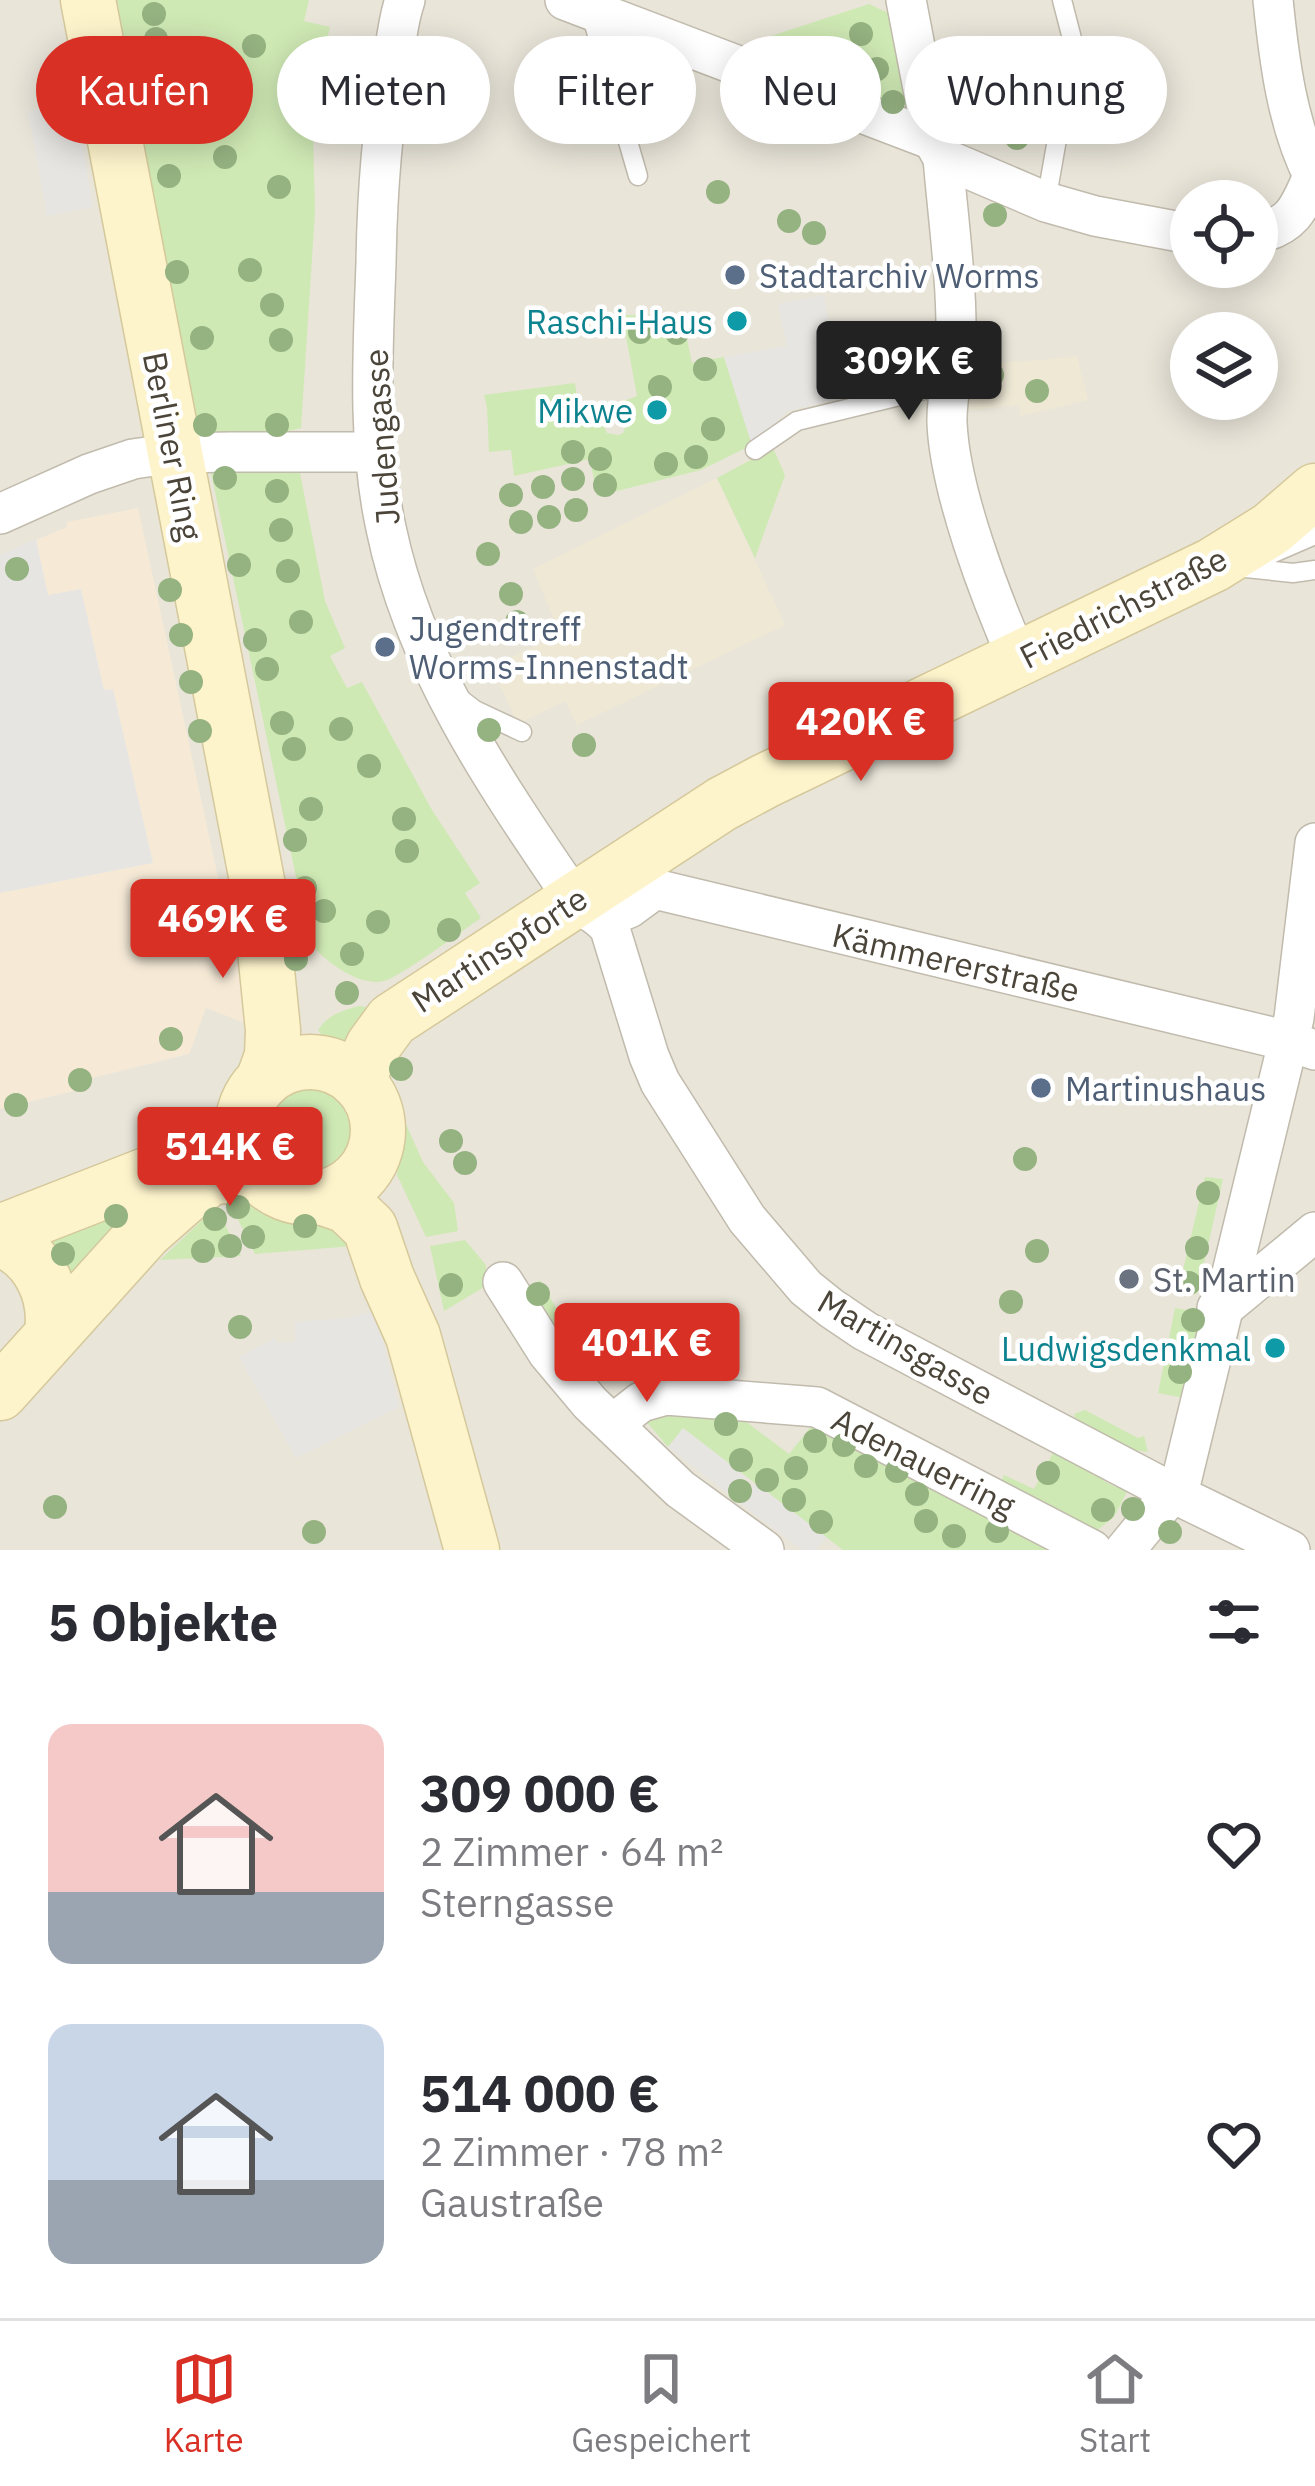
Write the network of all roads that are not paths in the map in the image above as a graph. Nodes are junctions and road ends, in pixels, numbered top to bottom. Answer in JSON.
{"nodes":[{"id":1,"x":88,"y":0,"type":"edge"},
{"id":2,"x":405,"y":0,"type":"edge"},
{"id":3,"x":906,"y":0,"type":"edge"},
{"id":4,"x":1062,"y":0,"type":"edge"},
{"id":5,"x":1274,"y":0,"type":"edge"},
{"id":6,"x":577,"y":4,"type":"edge"},
{"id":7,"x":1071,"y":36,"type":"edge"},
{"id":8,"x":1056,"y":144,"type":"edge"},
{"id":9,"x":938,"y":149,"type":"junction"},
{"id":10,"x":638,"y":176,"type":"dead end"},
{"id":11,"x":1314,"y":178,"type":"edge"},
{"id":12,"x":1046,"y":202,"type":"junction"},
{"id":13,"x":1278,"y":228,"type":"edge"},
{"id":14,"x":1170,"y":229,"type":"edge"},
{"id":15,"x":951,"y":380,"type":"junction"},
{"id":16,"x":755,"y":450,"type":"dead end"},
{"id":17,"x":376,"y":452,"type":"junction"},
{"id":18,"x":175,"y":454,"type":"junction"},
{"id":19,"x":1315,"y":491,"type":"edge"},
{"id":20,"x":0,"y":514,"type":"edge"},
{"id":21,"x":1315,"y":535,"type":"edge"},
{"id":22,"x":1213,"y":565,"type":"junction"},
{"id":23,"x":1315,"y":570,"type":"edge"},
{"id":24,"x":1018,"y":659,"type":"junction"},
{"id":25,"x":439,"y":682,"type":"junction"},
{"id":26,"x":522,"y":732,"type":"dead end"},
{"id":27,"x":666,"y":840,"type":"joint"},
{"id":28,"x":1315,"y":843,"type":"edge"},
{"id":29,"x":259,"y":891,"type":"junction"},
{"id":30,"x":589,"y":909,"type":"junction"},
{"id":31,"x":1302,"y":1046,"type":"edge"},
{"id":32,"x":337,"y":1072,"type":"junction"},
{"id":33,"x":253,"y":1098,"type":"junction"},
{"id":34,"x":373,"y":1154,"type":"junction"},
{"id":35,"x":258,"y":1174,"type":"junction"},
{"id":36,"x":322,"y":1197,"type":"junction"},
{"id":37,"x":1315,"y":1232,"type":"edge"},
{"id":38,"x":0,"y":1235,"type":"edge"},
{"id":39,"x":502,"y":1282,"type":"dead end"},
{"id":40,"x":1214,"y":1308,"type":"junction"},
{"id":41,"x":52,"y":1334,"type":"junction"},
{"id":42,"x":412,"y":1336,"type":"junction"},
{"id":43,"x":0,"y":1393,"type":"edge"},
{"id":44,"x":613,"y":1424,"type":"junction"},
{"id":45,"x":1173,"y":1492,"type":"junction"},
{"id":46,"x":472,"y":1550,"type":"edge"},
{"id":47,"x":764,"y":1550,"type":"edge"},
{"id":48,"x":1092,"y":1550,"type":"edge"},
{"id":49,"x":1125,"y":1550,"type":"edge"},
{"id":50,"x":1290,"y":1550,"type":"edge"}],
"edges":[{"from":1,"to":18,"type":"main road","name":"Berliner Ring"},
{"from":2,"to":17,"type":"street","name":"Judengasse"},
{"from":3,"to":9,"type":"street"},
{"from":4,"to":7,"type":"lane"},
{"from":5,"to":11,"type":"street"},
{"from":6,"to":9,"type":"street"},
{"from":6,"to":10,"type":"lane"},
{"from":8,"to":12,"type":"lane"},
{"from":9,"to":12,"type":"street"},
{"from":9,"to":15,"type":"street"},
{"from":11,"to":13,"type":"street"},
{"from":12,"to":14,"type":"street"},
{"from":15,"to":16,"type":"lane"},
{"from":15,"to":24,"type":"street"},
{"from":17,"to":18,"type":"street"},
{"from":17,"to":25,"type":"street","name":"Judengasse"},
{"from":18,"to":20,"type":"street"},
{"from":18,"to":29,"type":"main road","name":"Berliner Ring"},
{"from":19,"to":22,"type":"main road","name":"Friedrichstraße"},
{"from":21,"to":22,"type":"lane"},
{"from":22,"to":23,"type":"lane"},
{"from":22,"to":24,"type":"main road","name":"Friedrichstraße"},
{"from":24,"to":27,"type":"main road","name":"Friedrichstraße"},
{"from":25,"to":26,"type":"lane"},
{"from":25,"to":30,"type":"street","name":"Judengasse"},
{"from":27,"to":30,"type":"main road","name":"Martinspforte"},
{"from":28,"to":31,"type":"street"},
{"from":29,"to":32,"type":"main road","name":"Berliner Ring"},
{"from":29,"to":33,"type":"main road","name":"Berliner Ring"},
{"from":30,"to":31,"type":"street","name":"Kämmererstraße"},
{"from":30,"to":32,"type":"main road","name":"Martinspforte"},
{"from":30,"to":45,"type":"street","name":"Martinsgasse"},
{"from":31,"to":40,"type":"street"},
{"from":32,"to":33,"type":"main road"},
{"from":32,"to":34,"type":"main road"},
{"from":33,"to":35,"type":"main road"},
{"from":33,"to":38,"type":"main road"},
{"from":34,"to":36,"type":"main road"},
{"from":34,"to":42,"type":"main road"},
{"from":35,"to":36,"type":"main road"},
{"from":35,"to":41,"type":"main road"},
{"from":36,"to":42,"type":"main road"},
{"from":37,"to":40,"type":"street"},
{"from":38,"to":41,"type":"main road"},
{"from":39,"to":44,"type":"street"},
{"from":40,"to":45,"type":"street"},
{"from":41,"to":43,"type":"main road"},
{"from":42,"to":46,"type":"main road"},
{"from":44,"to":47,"type":"street"},
{"from":44,"to":48,"type":"street","name":"Adenauerring"},
{"from":45,"to":49,"type":"street"},
{"from":45,"to":50,"type":"street","name":"Martinsgasse"}]}
